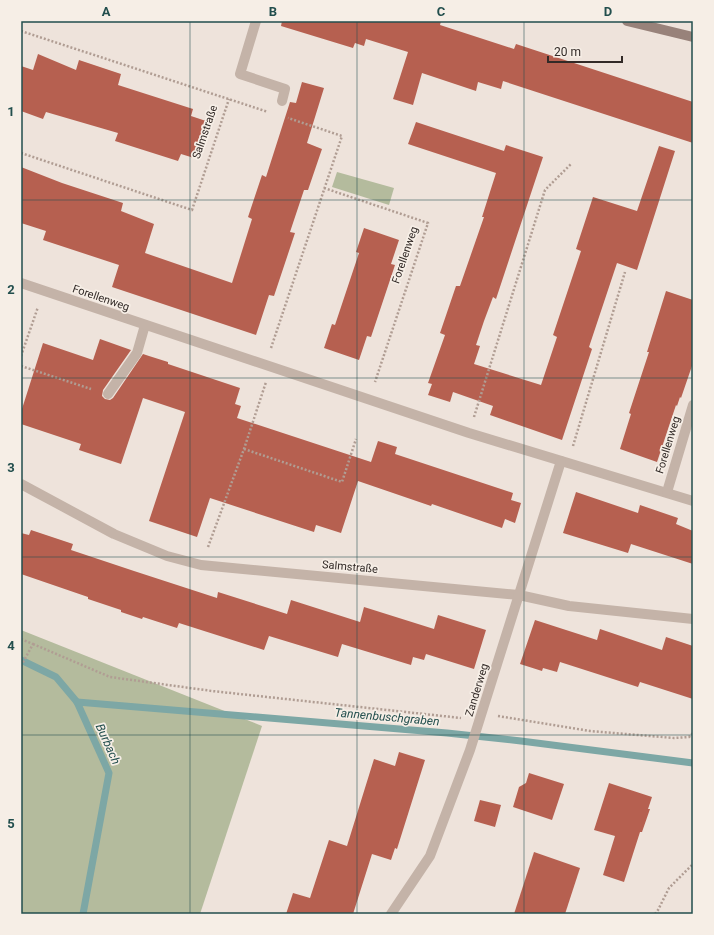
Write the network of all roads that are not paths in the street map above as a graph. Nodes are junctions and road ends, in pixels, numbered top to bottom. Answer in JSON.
{"nodes":[{"id":1,"x":256,"y":21,"type":"edge"},
{"id":2,"x":627,"y":21,"type":"edge"},
{"id":3,"x":693,"y":37,"type":"edge"},
{"id":4,"x":282,"y":101,"type":"dead end"},
{"id":5,"x":21,"y":283,"type":"edge"},
{"id":6,"x":145,"y":325,"type":"junction"},
{"id":7,"x":108,"y":394,"type":"road end"},
{"id":8,"x":693,"y":405,"type":"edge"},
{"id":9,"x":565,"y":463,"type":"junction"},
{"id":10,"x":21,"y":484,"type":"edge"},
{"id":11,"x":667,"y":492,"type":"junction"},
{"id":12,"x":693,"y":501,"type":"edge"},
{"id":13,"x":519,"y":595,"type":"junction"},
{"id":14,"x":693,"y":619,"type":"edge"},
{"id":15,"x":391,"y":914,"type":"edge"}],
"edges":[{"from":1,"to":4,"type":"street"},
{"from":2,"to":3,"type":"street"},
{"from":5,"to":6,"type":"street","name":"Forellenweg"},
{"from":6,"to":7,"type":"street"},
{"from":6,"to":9,"type":"street","name":"Forellenweg"},
{"from":8,"to":11,"type":"street","name":"Forellenweg"},
{"from":9,"to":11,"type":"street","name":"Forellenweg"},
{"from":9,"to":13,"type":"street","name":"Zanderweg"},
{"from":10,"to":13,"type":"street","name":"Salmstraße"},
{"from":11,"to":12,"type":"street","name":"Forellenweg"},
{"from":13,"to":14,"type":"street","name":"Salmstraße"},
{"from":13,"to":15,"type":"street","name":"Zanderweg"}]}
